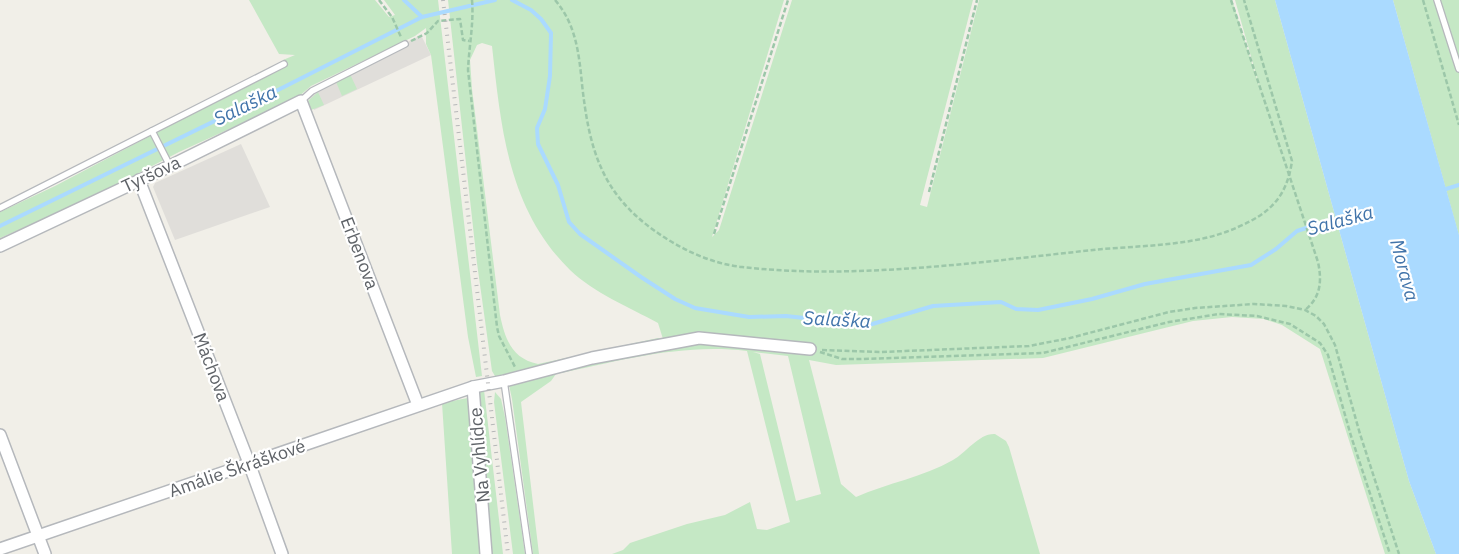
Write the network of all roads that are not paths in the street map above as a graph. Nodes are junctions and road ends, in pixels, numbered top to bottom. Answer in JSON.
{"nodes":[{"id":1,"x":1437,"y":0,"type":"edge"},
{"id":2,"x":405,"y":44,"type":"road end"},
{"id":3,"x":284,"y":64,"type":"dead end"},
{"id":4,"x":1459,"y":69,"type":"edge"},
{"id":5,"x":301,"y":101,"type":"junction"},
{"id":6,"x":152,"y":131,"type":"junction"},
{"id":7,"x":170,"y":166,"type":"junction"},
{"id":8,"x":139,"y":180,"type":"junction"},
{"id":9,"x":0,"y":208,"type":"edge"},
{"id":10,"x":0,"y":246,"type":"edge"},
{"id":11,"x":810,"y":349,"type":"road end"},
{"id":12,"x":504,"y":382,"type":"junction"},
{"id":13,"x":474,"y":386,"type":"junction"},
{"id":14,"x":418,"y":405,"type":"junction"},
{"id":15,"x":0,"y":434,"type":"edge"},
{"id":16,"x":250,"y":463,"type":"junction"},
{"id":17,"x":38,"y":536,"type":"junction"},
{"id":18,"x":0,"y":550,"type":"edge"},
{"id":19,"x":45,"y":554,"type":"edge"},
{"id":20,"x":282,"y":554,"type":"edge"},
{"id":21,"x":486,"y":554,"type":"edge"},
{"id":22,"x":529,"y":554,"type":"edge"}],
"edges":[{"from":1,"to":4,"type":"lane"},
{"from":2,"to":5,"type":"lane"},
{"from":3,"to":6,"type":"lane"},
{"from":5,"to":7,"type":"street","name":"Tyršova"},
{"from":5,"to":14,"type":"street","name":"Erbenova"},
{"from":6,"to":7,"type":"lane"},
{"from":6,"to":9,"type":"lane"},
{"from":7,"to":8,"type":"street","name":"Tyršova"},
{"from":8,"to":10,"type":"street","name":"Tyršova"},
{"from":8,"to":16,"type":"street","name":"Máchova"},
{"from":11,"to":12,"type":"street","name":"Na Vyhlídce"},
{"from":12,"to":13,"type":"street","name":"Na Vyhlídce"},
{"from":12,"to":22,"type":"lane"},
{"from":13,"to":14,"type":"street","name":"Amálie Škráškové"},
{"from":13,"to":21,"type":"street","name":"Na Vyhlídce"},
{"from":14,"to":16,"type":"street","name":"Amálie Škráškové"},
{"from":15,"to":17,"type":"street"},
{"from":16,"to":17,"type":"street","name":"Amálie Škráškové"},
{"from":16,"to":20,"type":"street","name":"Máchova"},
{"from":17,"to":18,"type":"street","name":"Amálie Škráškové"},
{"from":17,"to":19,"type":"street"}]}
